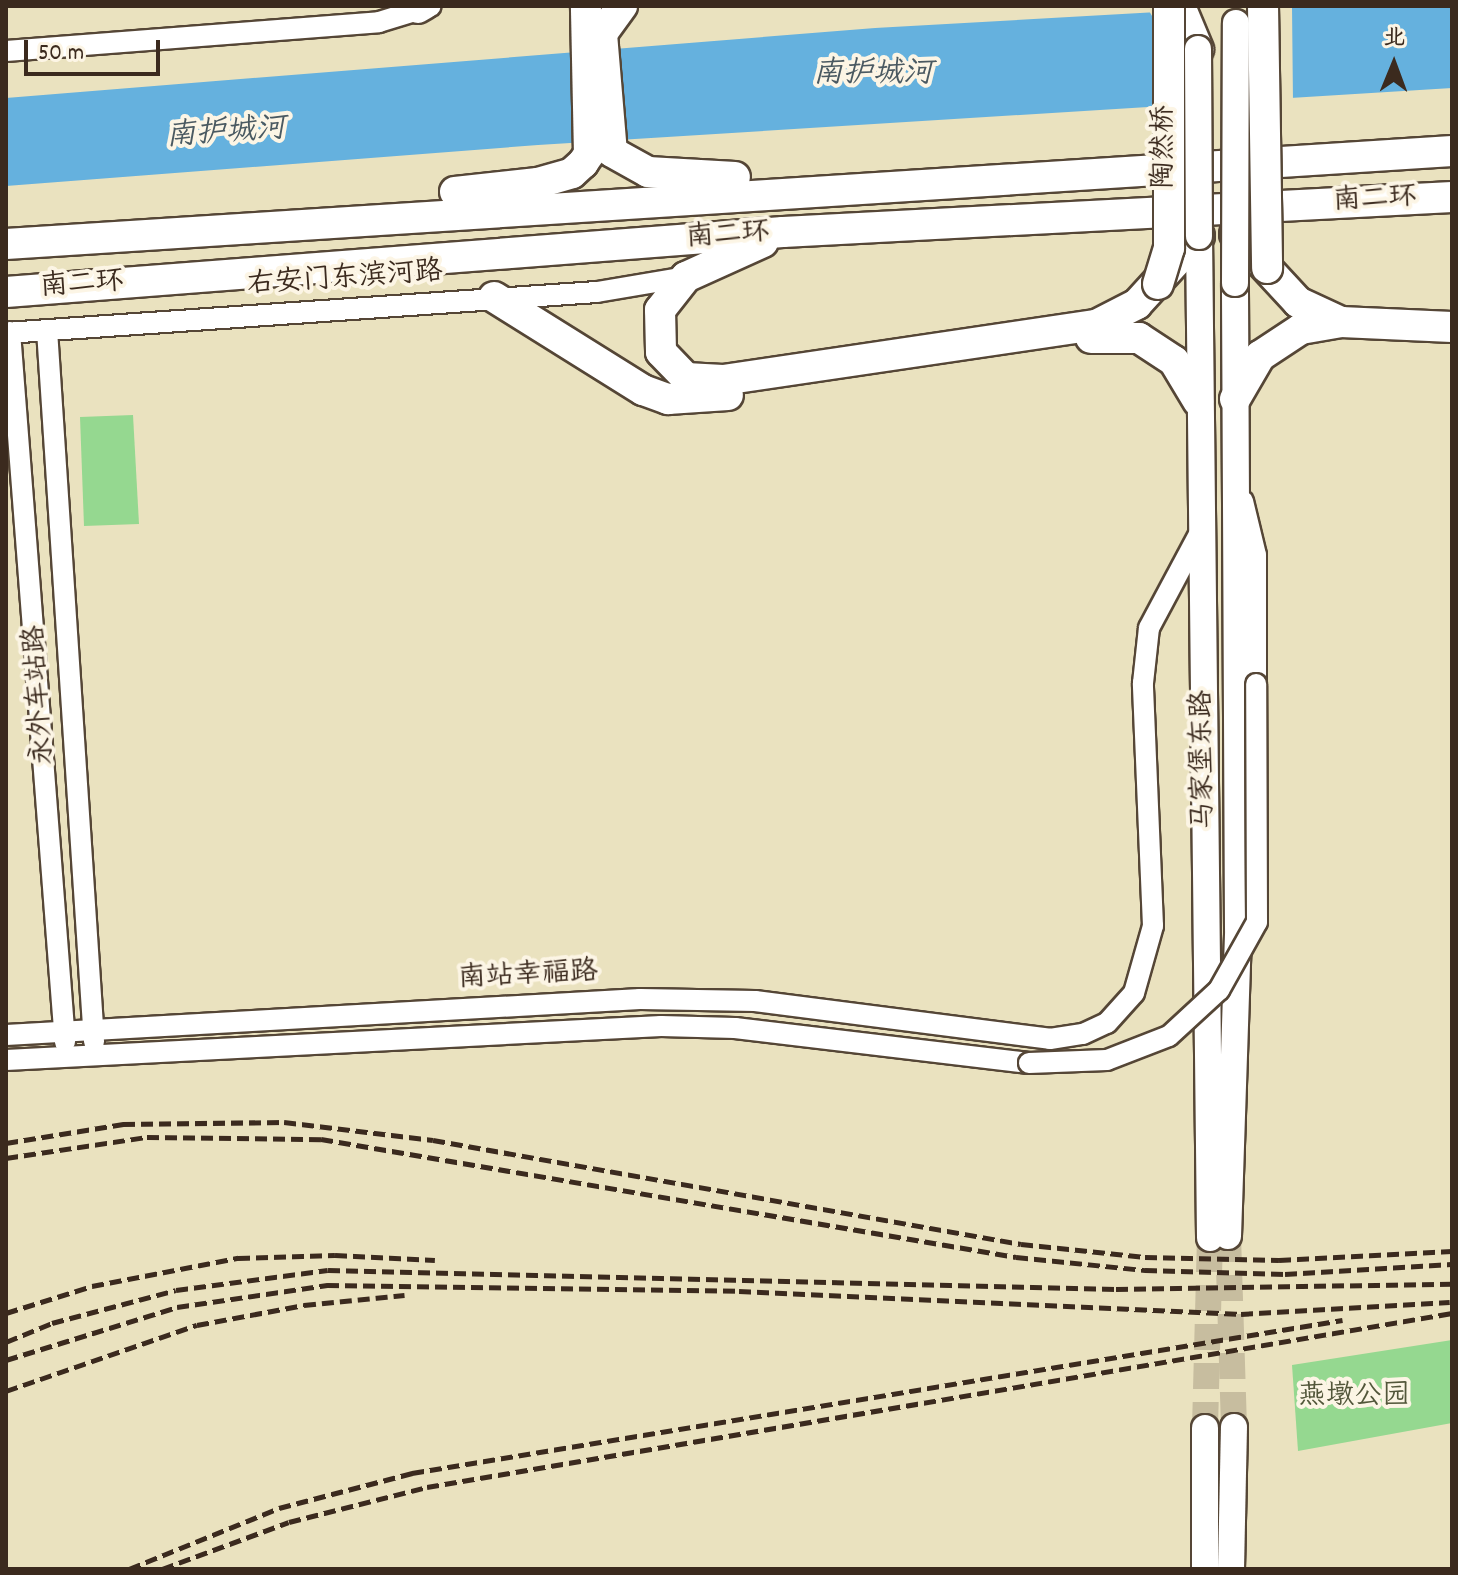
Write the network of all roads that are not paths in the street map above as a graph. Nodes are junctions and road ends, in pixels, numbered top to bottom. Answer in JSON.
{"nodes":[{"id":1,"x":622,"y":6,"type":"edge"},
{"id":2,"x":1169,"y":6,"type":"edge"},
{"id":3,"x":1180,"y":6,"type":"edge"},
{"id":4,"x":1198,"y":6,"type":"edge"},
{"id":5,"x":1263,"y":6,"type":"edge"},
{"id":6,"x":425,"y":7,"type":"edge"},
{"id":7,"x":1241,"y":12,"type":"edge"},
{"id":8,"x":586,"y":18,"type":"edge"},
{"id":9,"x":1198,"y":49,"type":"junction"},
{"id":10,"x":6,"y":51,"type":"edge"},
{"id":11,"x":1452,"y":151,"type":"edge"},
{"id":12,"x":601,"y":153,"type":"junction"},
{"id":13,"x":774,"y":191,"type":"junction"},
{"id":14,"x":1452,"y":197,"type":"edge"},
{"id":15,"x":403,"y":215,"type":"junction"},
{"id":16,"x":783,"y":232,"type":"junction"},
{"id":17,"x":1235,"y":234,"type":"junction"},
{"id":18,"x":1199,"y":236,"type":"junction"},
{"id":19,"x":6,"y":244,"type":"edge"},
{"id":20,"x":1267,"y":268,"type":"junction"},
{"id":21,"x":686,"y":277,"type":"junction"},
{"id":22,"x":1158,"y":284,"type":"junction"},
{"id":23,"x":1200,"y":288,"type":"joint"},
{"id":24,"x":6,"y":292,"type":"edge"},
{"id":25,"x":494,"y":297,"type":"junction"},
{"id":26,"x":1341,"y":322,"type":"junction"},
{"id":27,"x":1452,"y":327,"type":"edge"},
{"id":28,"x":47,"y":330,"type":"junction"},
{"id":29,"x":8,"y":332,"type":"edge"},
{"id":30,"x":1235,"y":399,"type":"junction"},
{"id":31,"x":1198,"y":401,"type":"junction"},
{"id":32,"x":1234,"y":467,"type":"junction"},
{"id":33,"x":1205,"y":524,"type":"junction"},
{"id":34,"x":93,"y":1028,"type":"junction"},
{"id":35,"x":64,"y":1031,"type":"junction"},
{"id":36,"x":6,"y":1035,"type":"edge"},
{"id":37,"x":95,"y":1055,"type":"junction"},
{"id":38,"x":66,"y":1056,"type":"junction"},
{"id":39,"x":6,"y":1060,"type":"edge"},
{"id":40,"x":1234,"y":1427,"type":"tunnel mouth"},
{"id":41,"x":1205,"y":1428,"type":"tunnel mouth"},
{"id":42,"x":1205,"y":1569,"type":"edge"},
{"id":43,"x":1231,"y":1569,"type":"edge"}],
"edges":[{"from":1,"to":8,"type":"highway"},
{"from":2,"to":22,"type":"highway","bridge":true},
{"from":3,"to":9,"type":"highway"},
{"from":4,"to":9,"type":"main road","name":"陶然桥"},
{"from":5,"to":20,"type":"highway","bridge":true},
{"from":6,"to":10,"type":"street"},
{"from":7,"to":17,"type":"main road","bridge":true},
{"from":8,"to":12,"type":"highway"},
{"from":9,"to":18,"type":"main road","name":"陶然桥","bridge":true},
{"from":11,"to":13,"type":"highway","name":"南二环"},
{"from":12,"to":13,"type":"highway"},
{"from":12,"to":15,"type":"highway"},
{"from":13,"to":15,"type":"highway","name":"南二环"},
{"from":14,"to":16,"type":"highway","name":"南二环"},
{"from":15,"to":19,"type":"highway","name":"南二环"},
{"from":16,"to":21,"type":"highway"},
{"from":16,"to":24,"type":"highway","name":"南二环"},
{"from":17,"to":20,"type":"highway"},
{"from":17,"to":30,"type":"main road","name":"马家堡东路","bridge":true},
{"from":18,"to":22,"type":"highway","bridge":true},
{"from":18,"to":23,"type":"main road","name":"陶然桥"},
{"from":20,"to":26,"type":"highway"},
{"from":21,"to":22,"type":"highway"},
{"from":21,"to":25,"type":"street","name":"右安门东滨河路"},
{"from":23,"to":31,"type":"main road","name":"马家堡东路"},
{"from":25,"to":28,"type":"street","name":"右安门东滨河路"},
{"from":25,"to":31,"type":"highway"},
{"from":26,"to":27,"type":"highway"},
{"from":26,"to":30,"type":"highway"},
{"from":28,"to":29,"type":"street","name":"右安门东滨河路"},
{"from":28,"to":34,"type":"street","name":"永外车站路"},
{"from":29,"to":35,"type":"street","name":"永外车站路"},
{"from":30,"to":32,"type":"main road","name":"马家堡东路"},
{"from":31,"to":33,"type":"main road","name":"马家堡东路"},
{"from":32,"to":33,"type":"main road","name":"马家堡东路"},
{"from":32,"to":37,"type":"street","bridge":true},
{"from":33,"to":34,"type":"street","name":"南站幸福路"},
{"from":34,"to":35,"type":"street","name":"南站幸福路"},
{"from":34,"to":37,"type":"street","name":"永外车站路"},
{"from":35,"to":36,"type":"street","name":"南站幸福路"},
{"from":35,"to":38,"type":"street","name":"永外车站路"},
{"from":37,"to":38,"type":"street"},
{"from":38,"to":39,"type":"street"},
{"from":40,"to":43,"type":"main road"},
{"from":41,"to":42,"type":"main road"}]}
